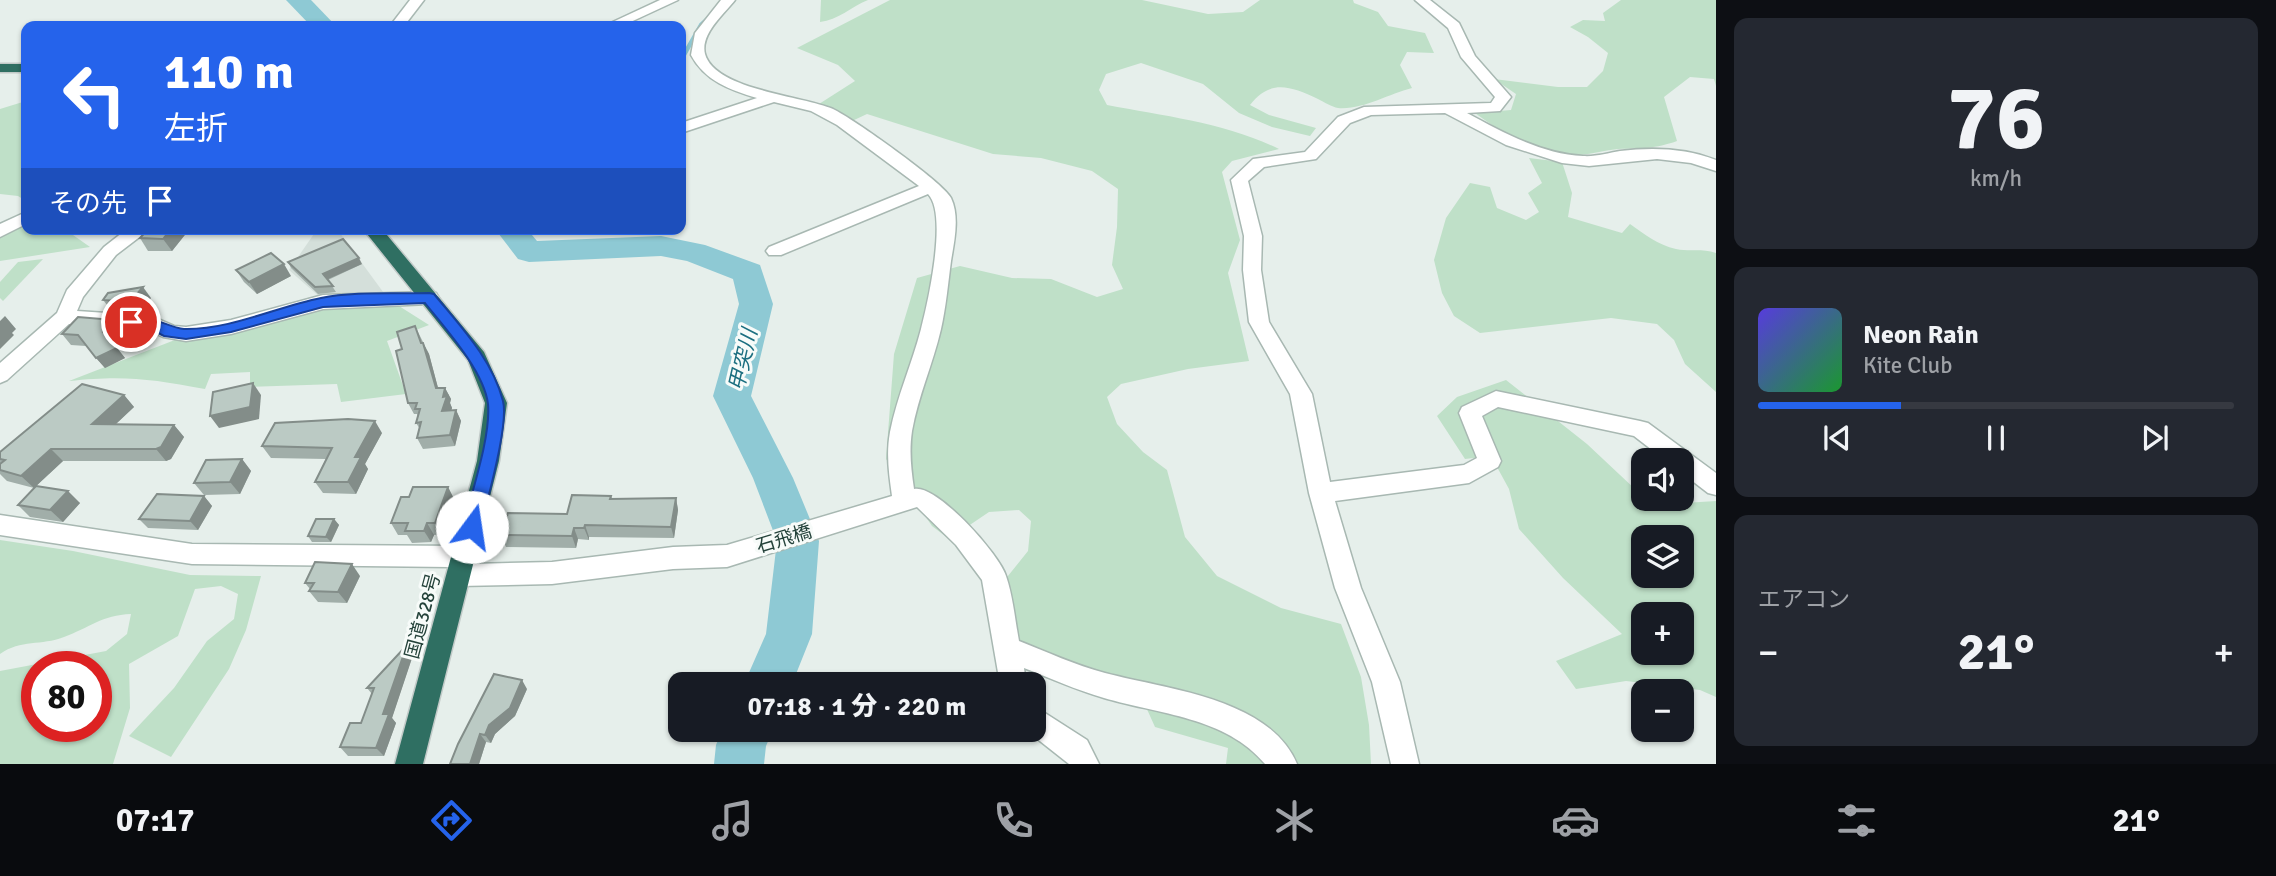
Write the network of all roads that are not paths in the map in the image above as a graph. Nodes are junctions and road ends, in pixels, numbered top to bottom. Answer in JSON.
{"nodes":[{"id":1,"x":416,"y":0,"type":"edge"},
{"id":2,"x":671,"y":0,"type":"edge"},
{"id":3,"x":728,"y":0,"type":"edge"},
{"id":4,"x":1422,"y":0,"type":"edge"},
{"id":5,"x":401,"y":21,"type":"edge"},
{"id":6,"x":623,"y":21,"type":"edge"},
{"id":7,"x":0,"y":68,"type":"edge"},
{"id":8,"x":21,"y":68,"type":"edge"},
{"id":9,"x":771,"y":98,"type":"junction"},
{"id":10,"x":1450,"y":110,"type":"junction"},
{"id":11,"x":686,"y":126,"type":"edge"},
{"id":12,"x":1716,"y":166,"type":"edge"},
{"id":13,"x":931,"y":187,"type":"junction"},
{"id":14,"x":21,"y":219,"type":"edge"},
{"id":15,"x":0,"y":232,"type":"edge"},
{"id":16,"x":130,"y":235,"type":"edge"},
{"id":17,"x":377,"y":235,"type":"edge"},
{"id":18,"x":775,"y":251,"type":"dead end"},
{"id":19,"x":429,"y":298,"type":"junction"},
{"id":20,"x":65,"y":317,"type":"junction"},
{"id":21,"x":0,"y":375,"type":"edge"},
{"id":22,"x":1664,"y":448,"type":"edge"},
{"id":23,"x":1694,"y":470,"type":"edge"},
{"id":24,"x":1716,"y":486,"type":"edge"},
{"id":25,"x":1321,"y":493,"type":"junction"},
{"id":26,"x":904,"y":502,"type":"junction"},
{"id":27,"x":0,"y":525,"type":"edge"},
{"id":28,"x":462,"y":566,"type":"junction"},
{"id":29,"x":1007,"y":649,"type":"junction"},
{"id":30,"x":1011,"y":672,"type":"edge"},
{"id":31,"x":1046,"y":727,"type":"edge"},
{"id":32,"x":409,"y":764,"type":"edge"},
{"id":33,"x":1085,"y":764,"type":"edge"},
{"id":34,"x":1283,"y":764,"type":"edge"},
{"id":35,"x":1405,"y":764,"type":"edge"}],
"edges":[{"from":1,"to":5,"type":"street"},
{"from":2,"to":6,"type":"street"},
{"from":3,"to":9,"type":"street"},
{"from":4,"to":10,"type":"street"},
{"from":7,"to":8,"type":"highway"},
{"from":9,"to":11,"type":"street"},
{"from":9,"to":13,"type":"street"},
{"from":10,"to":12,"type":"street"},
{"from":10,"to":25,"type":"street"},
{"from":13,"to":18,"type":"street"},
{"from":13,"to":26,"type":"street"},
{"from":14,"to":15,"type":"street"},
{"from":16,"to":20,"type":"street"},
{"from":17,"to":19,"type":"highway","name":"国道328号"},
{"from":19,"to":20,"type":"street"},
{"from":19,"to":28,"type":"highway","name":"国道328号"},
{"from":20,"to":21,"type":"street"},
{"from":22,"to":25,"type":"street"},
{"from":23,"to":24,"type":"street"},
{"from":25,"to":35,"type":"street"},
{"from":26,"to":28,"type":"street","name":"石飛橋"},
{"from":26,"to":29,"type":"street"},
{"from":27,"to":28,"type":"street","name":"石飛橋"},
{"from":28,"to":32,"type":"highway","name":"国道328号"},
{"from":29,"to":30,"type":"street"},
{"from":29,"to":34,"type":"street"},
{"from":31,"to":33,"type":"street"}]}
